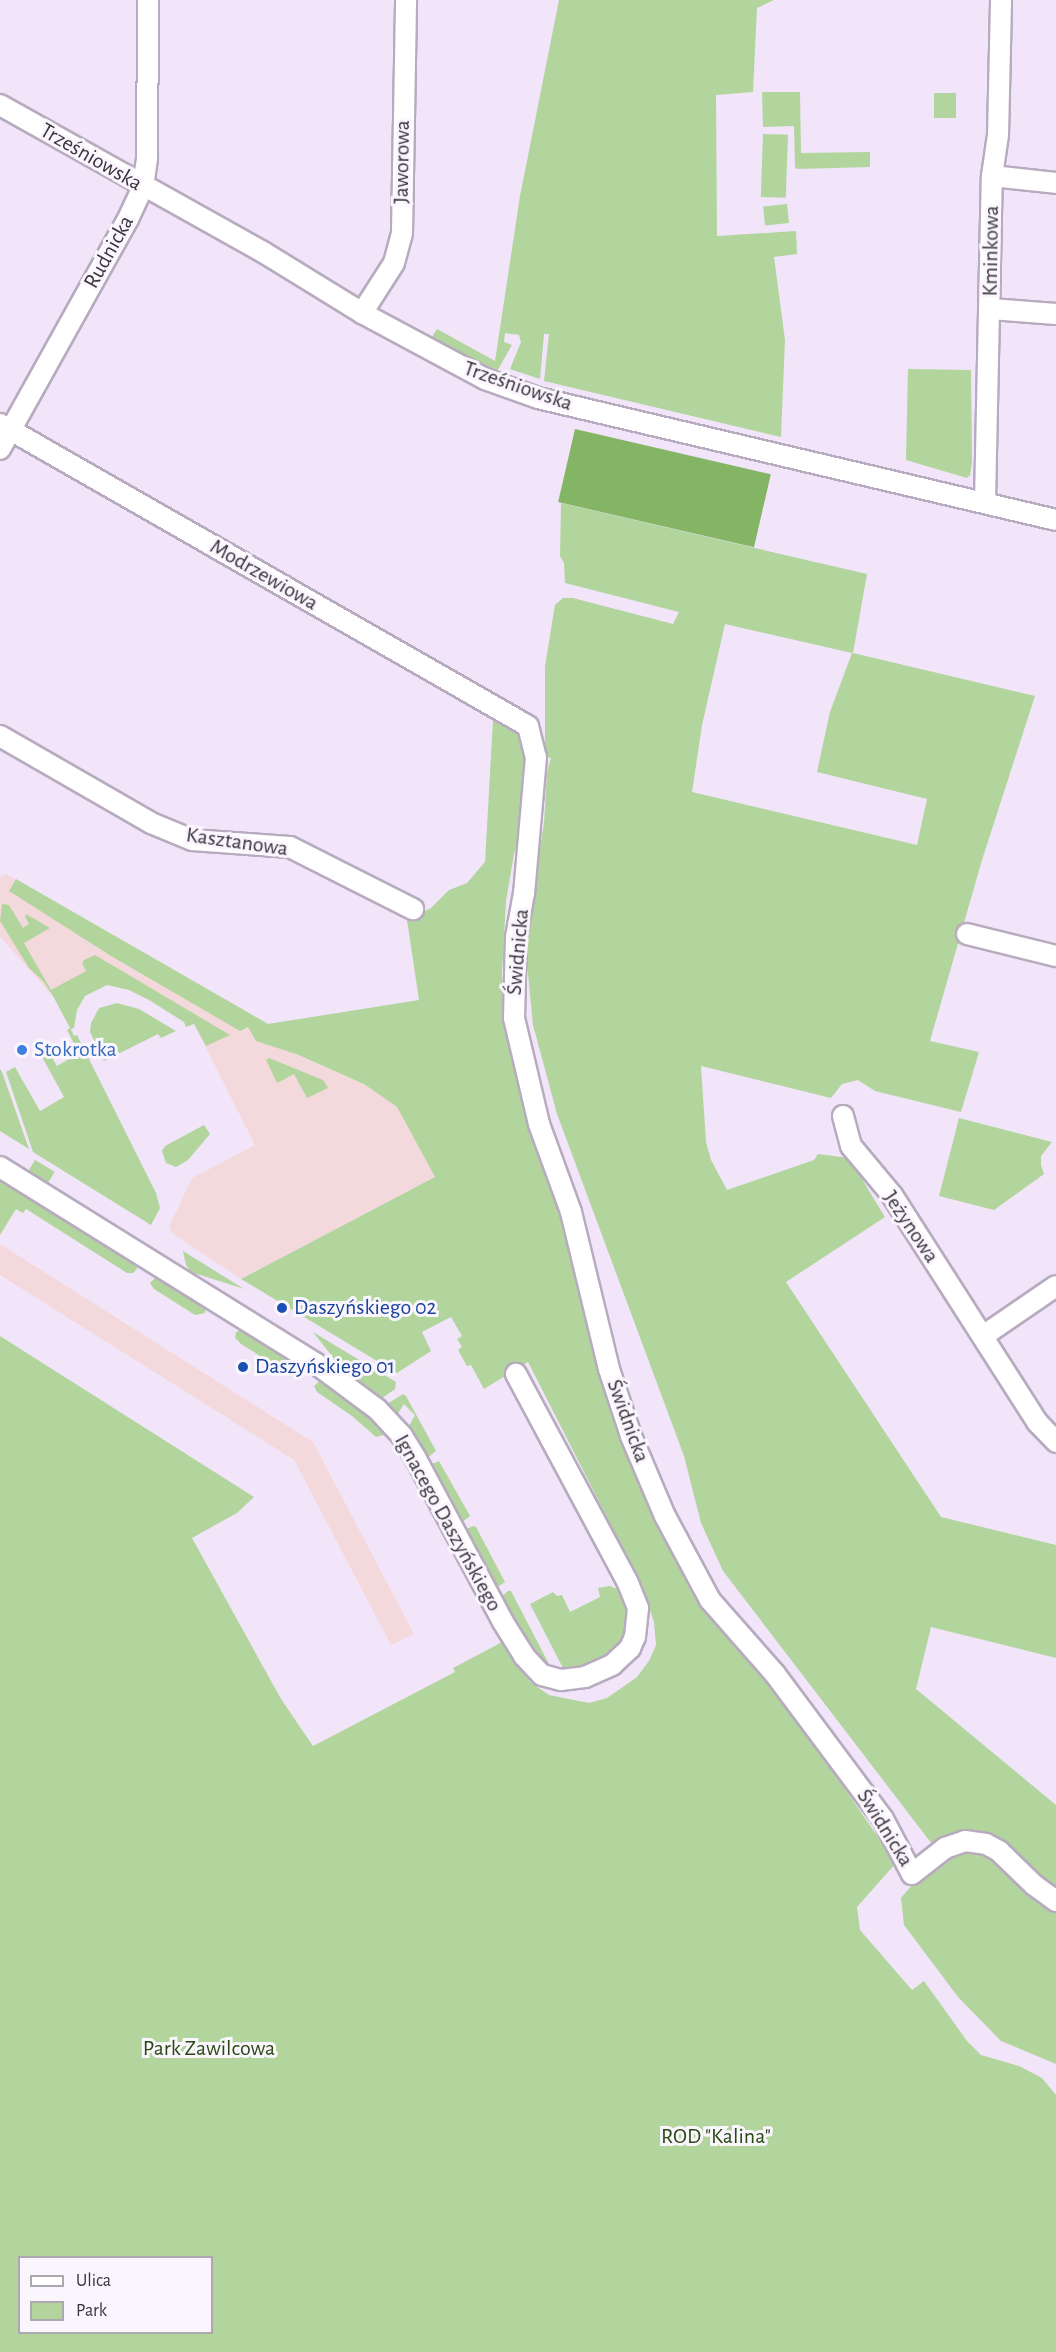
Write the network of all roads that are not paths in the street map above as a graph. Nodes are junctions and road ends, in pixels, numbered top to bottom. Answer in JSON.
{"nodes":[{"id":1,"x":148,"y":0,"type":"edge"},
{"id":2,"x":406,"y":0,"type":"edge"},
{"id":3,"x":1001,"y":0,"type":"edge"},
{"id":4,"x":0,"y":105,"type":"edge"},
{"id":5,"x":992,"y":176,"type":"junction"},
{"id":6,"x":1056,"y":183,"type":"edge"},
{"id":7,"x":143,"y":187,"type":"junction"},
{"id":8,"x":991,"y":309,"type":"junction"},
{"id":9,"x":362,"y":313,"type":"junction"},
{"id":10,"x":1056,"y":314,"type":"edge"},
{"id":11,"x":6,"y":427,"type":"edge"},
{"id":12,"x":0,"y":449,"type":"edge"},
{"id":13,"x":985,"y":502,"type":"junction"},
{"id":14,"x":1056,"y":520,"type":"edge"},
{"id":15,"x":528,"y":726,"type":"joint"},
{"id":16,"x":0,"y":736,"type":"edge"},
{"id":17,"x":413,"y":909,"type":"dead end"},
{"id":18,"x":967,"y":934,"type":"dead end"},
{"id":19,"x":1056,"y":957,"type":"edge"},
{"id":20,"x":843,"y":1116,"type":"dead end"},
{"id":21,"x":0,"y":1167,"type":"edge"},
{"id":22,"x":1056,"y":1286,"type":"edge"},
{"id":23,"x":983,"y":1336,"type":"junction"},
{"id":24,"x":516,"y":1374,"type":"dead end"},
{"id":25,"x":1056,"y":1442,"type":"edge"},
{"id":26,"x":1056,"y":1901,"type":"edge"}],
"edges":[{"from":1,"to":7,"type":"street","name":"Rudnicka"},
{"from":2,"to":9,"type":"street","name":"Jaworowa"},
{"from":3,"to":5,"type":"street","name":"Kminkowa"},
{"from":4,"to":7,"type":"street","name":"Trześniowska"},
{"from":5,"to":6,"type":"street"},
{"from":5,"to":8,"type":"street","name":"Kminkowa"},
{"from":7,"to":9,"type":"street","name":"Trześniowska"},
{"from":7,"to":11,"type":"street","name":"Rudnicka"},
{"from":8,"to":10,"type":"street"},
{"from":8,"to":13,"type":"street","name":"Kminkowa"},
{"from":9,"to":13,"type":"street","name":"Trześniowska"},
{"from":11,"to":12,"type":"street","name":"Rudnicka"},
{"from":11,"to":15,"type":"street","name":"Modrzewiowa"},
{"from":13,"to":14,"type":"street","name":"Trześniowska"},
{"from":15,"to":26,"type":"street","name":"Świdnicka"},
{"from":16,"to":17,"type":"street","name":"Kasztanowa"},
{"from":18,"to":19,"type":"street"},
{"from":20,"to":23,"type":"street","name":"Jeżynowa"},
{"from":21,"to":24,"type":"street","name":"Ignacego Daszyńskiego"},
{"from":22,"to":23,"type":"street"},
{"from":23,"to":25,"type":"street","name":"Jeżynowa"}]}
